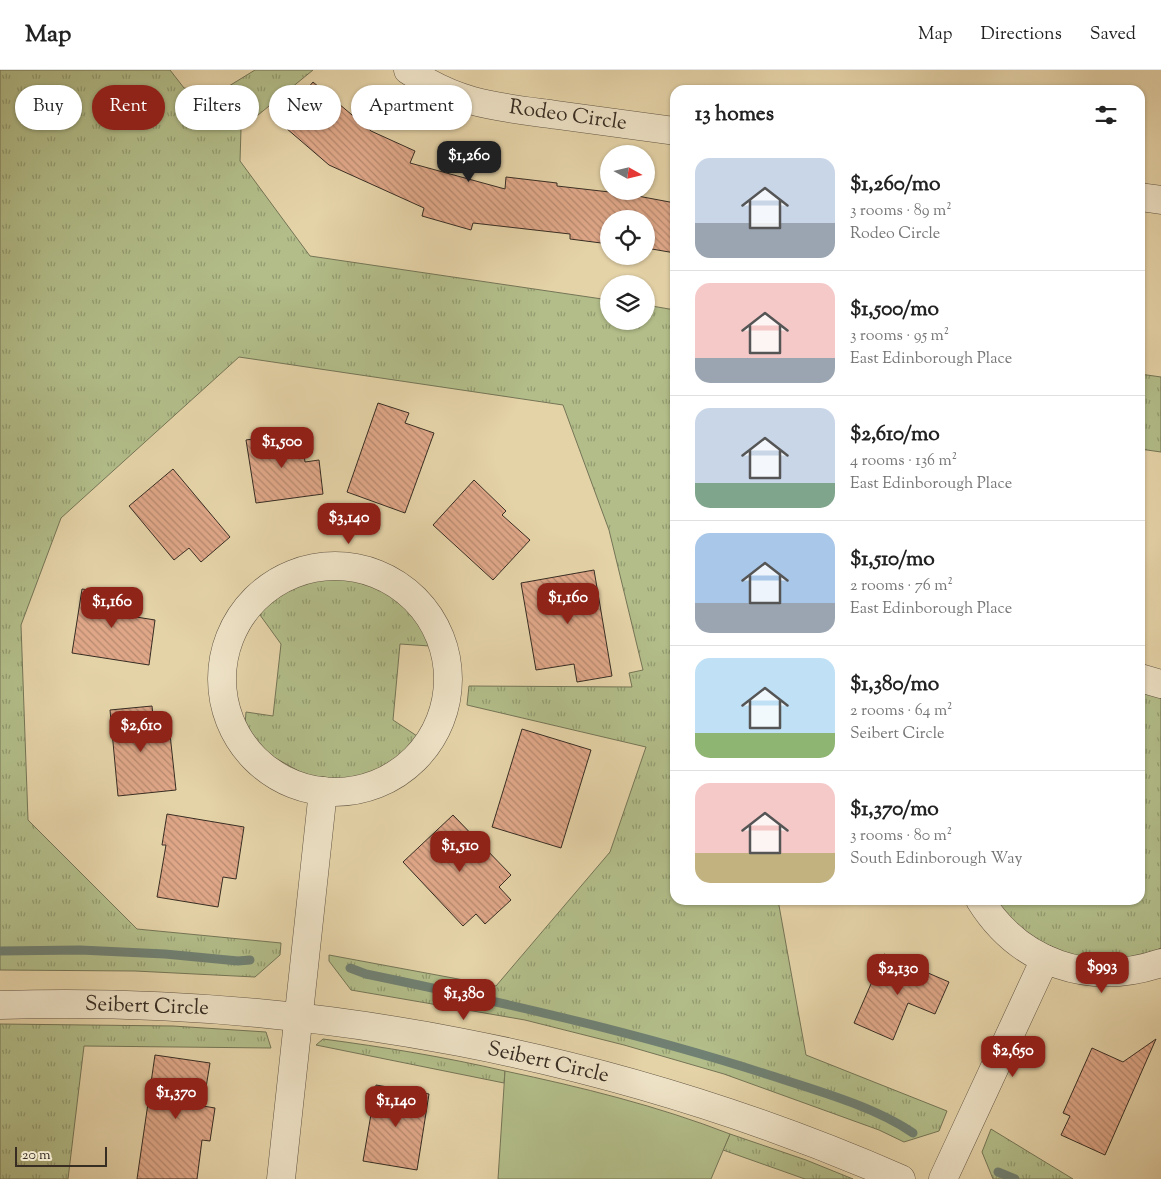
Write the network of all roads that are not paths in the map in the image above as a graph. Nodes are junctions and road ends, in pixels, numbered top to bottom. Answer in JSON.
{"nodes":[{"id":1,"x":408,"y":70,"type":"edge"},
{"id":2,"x":670,"y":130,"type":"edge"},
{"id":3,"x":1145,"y":198,"type":"edge"},
{"id":4,"x":1161,"y":200,"type":"edge"},
{"id":5,"x":1145,"y":679,"type":"edge"},
{"id":6,"x":1161,"y":684,"type":"edge"},
{"id":7,"x":323,"y":791,"type":"junction"},
{"id":8,"x":983,"y":905,"type":"edge"},
{"id":9,"x":1045,"y":959,"type":"junction"},
{"id":10,"x":1161,"y":963,"type":"edge"},
{"id":11,"x":0,"y":1005,"type":"edge"},
{"id":12,"x":299,"y":1018,"type":"junction"},
{"id":13,"x":280,"y":1179,"type":"edge"},
{"id":14,"x":901,"y":1179,"type":"edge"},
{"id":15,"x":943,"y":1179,"type":"edge"}],
"edges":[{"from":1,"to":2,"type":"street","name":"Rodeo Circle"},
{"from":3,"to":4,"type":"street"},
{"from":5,"to":6,"type":"street"},
{"from":7,"to":7,"type":"street"},
{"from":7,"to":12,"type":"street"},
{"from":8,"to":9,"type":"street"},
{"from":9,"to":10,"type":"street"},
{"from":9,"to":15,"type":"street"},
{"from":11,"to":12,"type":"street","name":"Seibert Circle"},
{"from":12,"to":13,"type":"street"},
{"from":12,"to":14,"type":"street","name":"Seibert Circle"}]}
